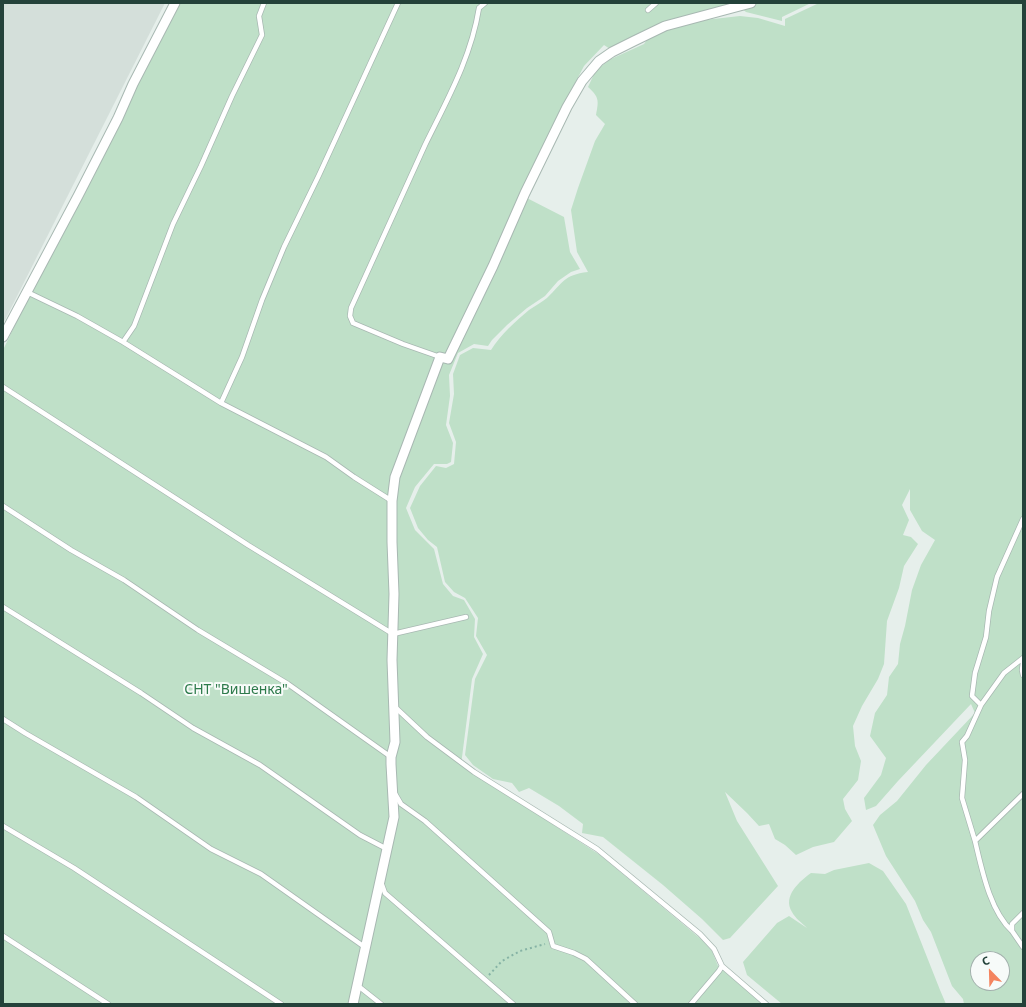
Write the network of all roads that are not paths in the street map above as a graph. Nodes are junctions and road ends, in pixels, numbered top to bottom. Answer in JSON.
{"nodes":[{"id":1,"x":175,"y":3,"type":"edge"},
{"id":2,"x":264,"y":3,"type":"edge"},
{"id":3,"x":398,"y":3,"type":"edge"},
{"id":4,"x":485,"y":3,"type":"edge"},
{"id":5,"x":656,"y":3,"type":"edge"},
{"id":6,"x":751,"y":3,"type":"edge"},
{"id":7,"x":648,"y":10,"type":"dead end"},
{"id":8,"x":27,"y":292,"type":"junction"},
{"id":9,"x":3,"y":337,"type":"edge"},
{"id":10,"x":123,"y":342,"type":"junction"},
{"id":11,"x":440,"y":357,"type":"junction"},
{"id":12,"x":3,"y":387,"type":"edge"},
{"id":13,"x":221,"y":403,"type":"junction"},
{"id":14,"x":392,"y":501,"type":"junction"},
{"id":15,"x":3,"y":506,"type":"edge"},
{"id":16,"x":1023,"y":519,"type":"edge"},
{"id":17,"x":3,"y":608,"type":"edge"},
{"id":18,"x":466,"y":617,"type":"dead end"},
{"id":19,"x":393,"y":634,"type":"junction"},
{"id":20,"x":1023,"y":658,"type":"edge"},
{"id":21,"x":1023,"y":662,"type":"edge"},
{"id":22,"x":1023,"y":675,"type":"edge"},
{"id":23,"x":982,"y":705,"type":"junction"},
{"id":24,"x":394,"y":706,"type":"junction"},
{"id":25,"x":3,"y":719,"type":"edge"},
{"id":26,"x":391,"y":756,"type":"junction"},
{"id":27,"x":392,"y":789,"type":"junction"},
{"id":28,"x":1023,"y":794,"type":"edge"},
{"id":29,"x":3,"y":826,"type":"edge"},
{"id":30,"x":975,"y":841,"type":"junction"},
{"id":31,"x":387,"y":849,"type":"junction"},
{"id":32,"x":381,"y":880,"type":"junction"},
{"id":33,"x":1023,"y":913,"type":"edge"},
{"id":34,"x":1012,"y":931,"type":"junction"},
{"id":35,"x":3,"y":936,"type":"edge"},
{"id":36,"x":1023,"y":947,"type":"edge"},
{"id":37,"x":366,"y":948,"type":"junction"},
{"id":38,"x":722,"y":966,"type":"junction"},
{"id":39,"x":357,"y":985,"type":"junction"},
{"id":40,"x":108,"y":1004,"type":"edge"},
{"id":41,"x":281,"y":1004,"type":"edge"},
{"id":42,"x":353,"y":1004,"type":"edge"},
{"id":43,"x":381,"y":1004,"type":"edge"},
{"id":44,"x":513,"y":1004,"type":"edge"},
{"id":45,"x":635,"y":1004,"type":"edge"},
{"id":46,"x":691,"y":1004,"type":"edge"},
{"id":47,"x":766,"y":1004,"type":"edge"}],
"edges":[{"from":1,"to":8,"type":"street"},
{"from":2,"to":10,"type":"lane"},
{"from":3,"to":13,"type":"lane"},
{"from":4,"to":11,"type":"lane"},
{"from":5,"to":7,"type":"lane"},
{"from":6,"to":11,"type":"street"},
{"from":8,"to":9,"type":"street"},
{"from":8,"to":10,"type":"lane"},
{"from":10,"to":13,"type":"lane"},
{"from":11,"to":14,"type":"street"},
{"from":12,"to":19,"type":"lane"},
{"from":13,"to":14,"type":"lane"},
{"from":14,"to":19,"type":"street"},
{"from":15,"to":26,"type":"lane"},
{"from":16,"to":23,"type":"lane"},
{"from":17,"to":31,"type":"lane"},
{"from":18,"to":19,"type":"lane"},
{"from":19,"to":24,"type":"street"},
{"from":20,"to":23,"type":"lane"},
{"from":21,"to":22,"type":"lane"},
{"from":23,"to":30,"type":"lane"},
{"from":24,"to":26,"type":"street"},
{"from":24,"to":38,"type":"lane"},
{"from":25,"to":37,"type":"lane"},
{"from":26,"to":27,"type":"street"},
{"from":27,"to":31,"type":"street"},
{"from":27,"to":45,"type":"lane"},
{"from":28,"to":30,"type":"lane"},
{"from":29,"to":41,"type":"lane"},
{"from":30,"to":34,"type":"lane"},
{"from":31,"to":32,"type":"street"},
{"from":32,"to":37,"type":"street"},
{"from":32,"to":44,"type":"lane"},
{"from":33,"to":34,"type":"lane"},
{"from":34,"to":36,"type":"lane"},
{"from":35,"to":40,"type":"lane"},
{"from":37,"to":39,"type":"street"},
{"from":38,"to":46,"type":"lane"},
{"from":38,"to":47,"type":"lane"},
{"from":39,"to":42,"type":"street"},
{"from":39,"to":43,"type":"lane"}]}
